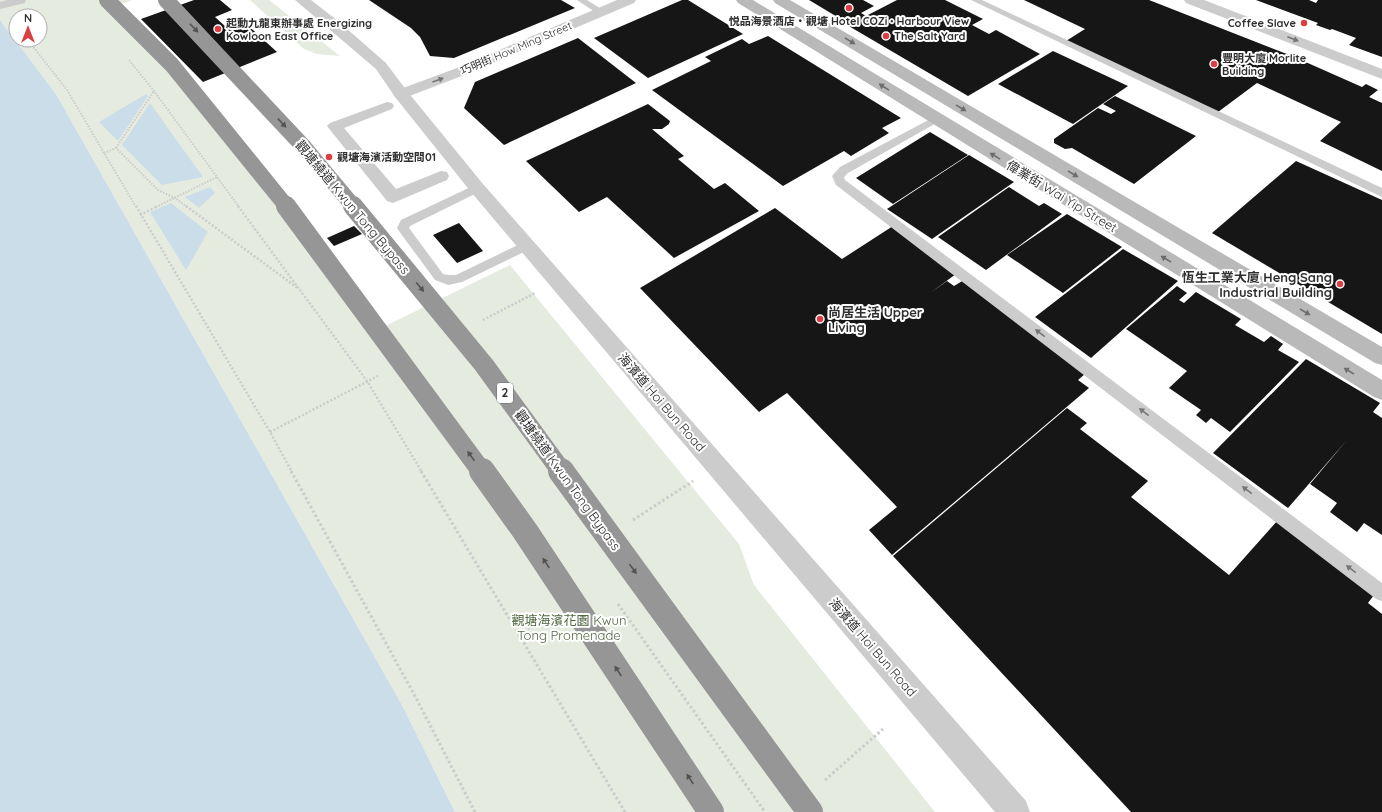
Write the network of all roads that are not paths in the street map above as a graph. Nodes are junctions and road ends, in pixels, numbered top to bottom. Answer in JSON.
{"nodes":[{"id":1,"x":20,"y":0,"type":"edge"},
{"id":2,"x":107,"y":0,"type":"edge"},
{"id":3,"x":166,"y":0,"type":"edge"},
{"id":4,"x":302,"y":0,"type":"edge"},
{"id":5,"x":581,"y":0,"type":"edge"},
{"id":6,"x":629,"y":0,"type":"edge"},
{"id":7,"x":743,"y":0,"type":"edge"},
{"id":8,"x":780,"y":0,"type":"edge"},
{"id":9,"x":975,"y":0,"type":"edge"},
{"id":10,"x":1191,"y":0,"type":"edge"},
{"id":11,"x":2,"y":6,"type":"dead end"},
{"id":12,"x":601,"y":12,"type":"junction"},
{"id":13,"x":1382,"y":74,"type":"edge"},
{"id":14,"x":394,"y":100,"type":"junction"},
{"id":15,"x":936,"y":119,"type":"junction"},
{"id":16,"x":441,"y":176,"type":"dead end"},
{"id":17,"x":477,"y":188,"type":"junction"},
{"id":18,"x":1382,"y":193,"type":"edge"},
{"id":19,"x":526,"y":246,"type":"junction"},
{"id":20,"x":1382,"y":357,"type":"edge"},
{"id":21,"x":1382,"y":391,"type":"edge"},
{"id":22,"x":1382,"y":592,"type":"edge"},
{"id":23,"x":711,"y":812,"type":"edge"},
{"id":24,"x":810,"y":812,"type":"edge"},
{"id":25,"x":1015,"y":812,"type":"edge"}],
"edges":[{"from":1,"to":11,"type":"street"},
{"from":23,"to":2,"type":"highway","one_way":true,"bridge":true},
{"from":3,"to":24,"type":"highway","name":"觀塘繞道 Kwun Tong Bypass","number":"2","one_way":true,"bridge":true},
{"from":4,"to":14,"type":"street","name":"海濱道 Hoi Bun Road"},
{"from":5,"to":12,"type":"lane"},
{"from":6,"to":12,"type":"street","name":"巧明街 How Ming Street"},
{"from":15,"to":7,"type":"main road","name":"偉業街 Wai Yip Street","one_way":true},
{"from":8,"to":20,"type":"main road","name":"偉業街 Wai Yip Street","one_way":true},
{"from":9,"to":18,"type":"lane"},
{"from":10,"to":13,"type":"street","one_way":true},
{"from":14,"to":12,"type":"street","name":"巧明街 How Ming Street","one_way":true},
{"from":14,"to":16,"type":"street"},
{"from":14,"to":17,"type":"street","name":"海濱道 Hoi Bun Road"},
{"from":21,"to":15,"type":"main road","name":"偉業街 Wai Yip Street","one_way":true},
{"from":22,"to":15,"type":"lane","one_way":true},
{"from":17,"to":19,"type":"street","name":"海濱道 Hoi Bun Road"},
{"from":17,"to":19,"type":"lane"},
{"from":19,"to":25,"type":"street","name":"海濱道 Hoi Bun Road"}]}
